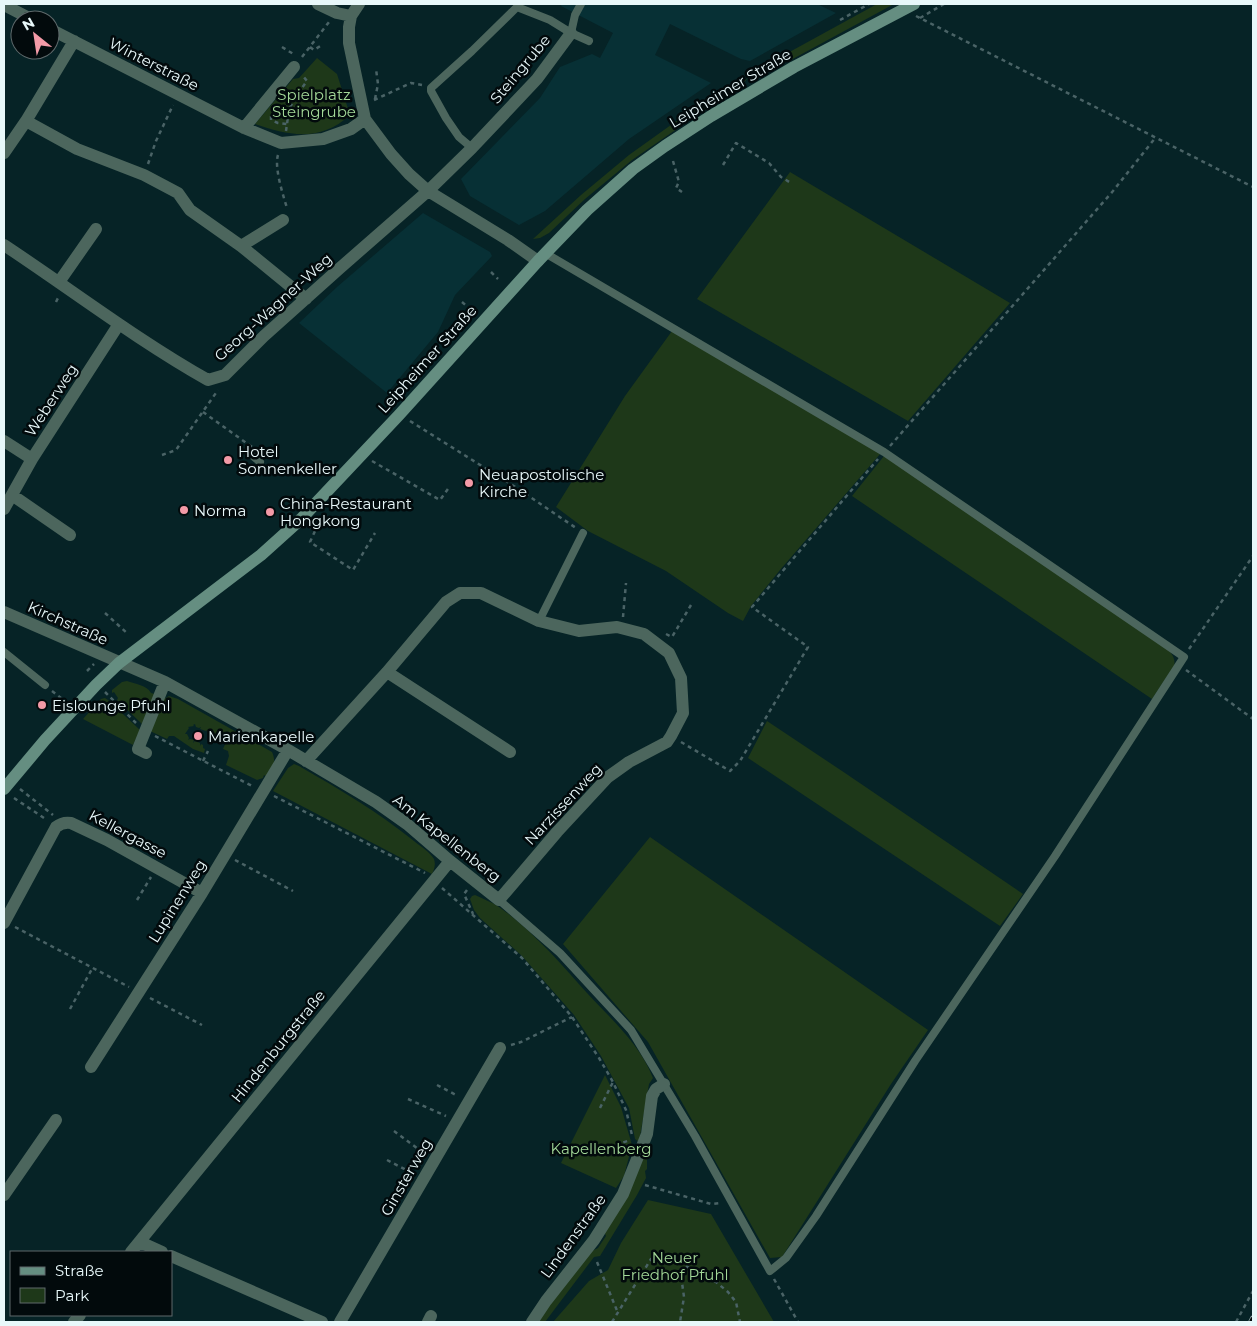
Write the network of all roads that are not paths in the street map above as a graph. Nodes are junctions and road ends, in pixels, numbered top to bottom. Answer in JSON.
{"nodes":[{"id":1,"x":318,"y":4,"type":"edge"},
{"id":2,"x":359,"y":4,"type":"edge"},
{"id":3,"x":581,"y":4,"type":"edge"},
{"id":4,"x":515,"y":5,"type":"edge"},
{"id":5,"x":909,"y":7,"type":"edge"},
{"id":6,"x":351,"y":16,"type":"junction"},
{"id":7,"x":571,"y":33,"type":"junction"},
{"id":8,"x":60,"y":34,"type":"edge"},
{"id":9,"x":74,"y":41,"type":"junction"},
{"id":10,"x":589,"y":41,"type":"dead end"},
{"id":11,"x":297,"y":62,"type":"road end"},
{"id":12,"x":365,"y":119,"type":"junction"},
{"id":13,"x":26,"y":121,"type":"junction"},
{"id":14,"x":244,"y":128,"type":"junction"},
{"id":15,"x":472,"y":148,"type":"junction"},
{"id":16,"x":4,"y":153,"type":"edge"},
{"id":17,"x":428,"y":191,"type":"junction"},
{"id":18,"x":283,"y":220,"type":"road end"},
{"id":19,"x":96,"y":229,"type":"dead end"},
{"id":20,"x":4,"y":245,"type":"edge"},
{"id":21,"x":241,"y":246,"type":"junction"},
{"id":22,"x":541,"y":257,"type":"junction"},
{"id":23,"x":59,"y":282,"type":"junction"},
{"id":24,"x":306,"y":299,"type":"junction"},
{"id":25,"x":119,"y":324,"type":"junction"},
{"id":26,"x":4,"y":441,"type":"edge"},
{"id":27,"x":255,"y":453,"type":"road end"},
{"id":28,"x":32,"y":459,"type":"junction"},
{"id":29,"x":260,"y":462,"type":"dead end"},
{"id":30,"x":12,"y":495,"type":"junction"},
{"id":31,"x":4,"y":509,"type":"edge"},
{"id":32,"x":583,"y":533,"type":"road end"},
{"id":33,"x":70,"y":535,"type":"dead end"},
{"id":34,"x":4,"y":612,"type":"edge"},
{"id":35,"x":539,"y":621,"type":"junction"},
{"id":36,"x":4,"y":652,"type":"edge"},
{"id":37,"x":119,"y":662,"type":"junction"},
{"id":38,"x":387,"y":672,"type":"junction"},
{"id":39,"x":165,"y":682,"type":"junction"},
{"id":40,"x":46,"y":685,"type":"dead end"},
{"id":41,"x":288,"y":750,"type":"junction"},
{"id":42,"x":510,"y":752,"type":"dead end"},
{"id":43,"x":146,"y":753,"type":"dead end"},
{"id":44,"x":306,"y":761,"type":"junction"},
{"id":45,"x":7,"y":785,"type":"edge"},
{"id":46,"x":450,"y":861,"type":"junction"},
{"id":47,"x":202,"y":893,"type":"junction"},
{"id":48,"x":499,"y":900,"type":"junction"},
{"id":49,"x":4,"y":922,"type":"edge"},
{"id":50,"x":500,"y":1048,"type":"road end"},
{"id":51,"x":91,"y":1068,"type":"dead end"},
{"id":52,"x":664,"y":1084,"type":"junction"},
{"id":53,"x":56,"y":1120,"type":"dead end"},
{"id":54,"x":4,"y":1195,"type":"edge"},
{"id":55,"x":136,"y":1247,"type":"edge"},
{"id":56,"x":157,"y":1251,"type":"edge"},
{"id":57,"x":172,"y":1256,"type":"edge"},
{"id":58,"x":322,"y":1322,"type":"edge"},
{"id":59,"x":340,"y":1322,"type":"edge"},
{"id":60,"x":532,"y":1322,"type":"edge"}],
"edges":[{"from":1,"to":6,"type":"street"},
{"from":2,"to":6,"type":"street"},
{"from":3,"to":7,"type":"lane"},
{"from":4,"to":7,"type":"lane","name":"Steingrube"},
{"from":4,"to":15,"type":"lane","name":"Steingrube"},
{"from":5,"to":22,"type":"main road","name":"Leipheimer Straße"},
{"from":6,"to":12,"type":"street"},
{"from":7,"to":10,"type":"lane"},
{"from":7,"to":15,"type":"street","name":"Steingrube"},
{"from":8,"to":9,"type":"street","name":"Winterstraße"},
{"from":9,"to":13,"type":"street"},
{"from":9,"to":14,"type":"street","name":"Winterstraße"},
{"from":11,"to":14,"type":"street"},
{"from":12,"to":14,"type":"street","name":"Winterstraße"},
{"from":12,"to":17,"type":"street"},
{"from":13,"to":16,"type":"street"},
{"from":13,"to":21,"type":"street"},
{"from":15,"to":17,"type":"street","name":"Steingrube"},
{"from":17,"to":22,"type":"street"},
{"from":17,"to":24,"type":"street","name":"Georg-Wagner-Weg"},
{"from":18,"to":21,"type":"street"},
{"from":19,"to":23,"type":"street"},
{"from":20,"to":23,"type":"street","name":"Georg-Wagner-Weg"},
{"from":21,"to":24,"type":"street"},
{"from":22,"to":37,"type":"main road","name":"Leipheimer Straße"},
{"from":22,"to":52,"type":"lane"},
{"from":23,"to":25,"type":"street","name":"Georg-Wagner-Weg"},
{"from":24,"to":25,"type":"street","name":"Georg-Wagner-Weg"},
{"from":25,"to":28,"type":"street","name":"Weberweg"},
{"from":26,"to":28,"type":"street"},
{"from":27,"to":29,"type":"lane"},
{"from":28,"to":30,"type":"street","name":"Weberweg"},
{"from":30,"to":31,"type":"street","name":"Weberweg"},
{"from":30,"to":33,"type":"street"},
{"from":32,"to":35,"type":"lane"},
{"from":34,"to":37,"type":"street","name":"Kirchstraße"},
{"from":35,"to":38,"type":"street","name":"Narzissenweg"},
{"from":35,"to":48,"type":"street","name":"Narzissenweg"},
{"from":36,"to":40,"type":"lane"},
{"from":37,"to":39,"type":"street","name":"Am Kapellenberg"},
{"from":37,"to":45,"type":"main road","name":"Leipheimer Straße"},
{"from":38,"to":42,"type":"street"},
{"from":38,"to":44,"type":"street","name":"Narzissenweg"},
{"from":39,"to":41,"type":"street","name":"Am Kapellenberg"},
{"from":39,"to":43,"type":"street"},
{"from":41,"to":44,"type":"street","name":"Am Kapellenberg"},
{"from":41,"to":47,"type":"street","name":"Lupinenweg"},
{"from":44,"to":46,"type":"street","name":"Am Kapellenberg"},
{"from":46,"to":48,"type":"street","name":"Am Kapellenberg"},
{"from":46,"to":55,"type":"street","name":"Hindenburgstraße"},
{"from":47,"to":49,"type":"street","name":"Kellergasse"},
{"from":47,"to":51,"type":"street","name":"Lupinenweg"},
{"from":48,"to":52,"type":"lane"},
{"from":50,"to":59,"type":"street","name":"Ginsterweg"},
{"from":52,"to":60,"type":"street","name":"Lindenstraße"},
{"from":53,"to":54,"type":"street"},
{"from":55,"to":56,"type":"street"},
{"from":57,"to":58,"type":"street"}]}
